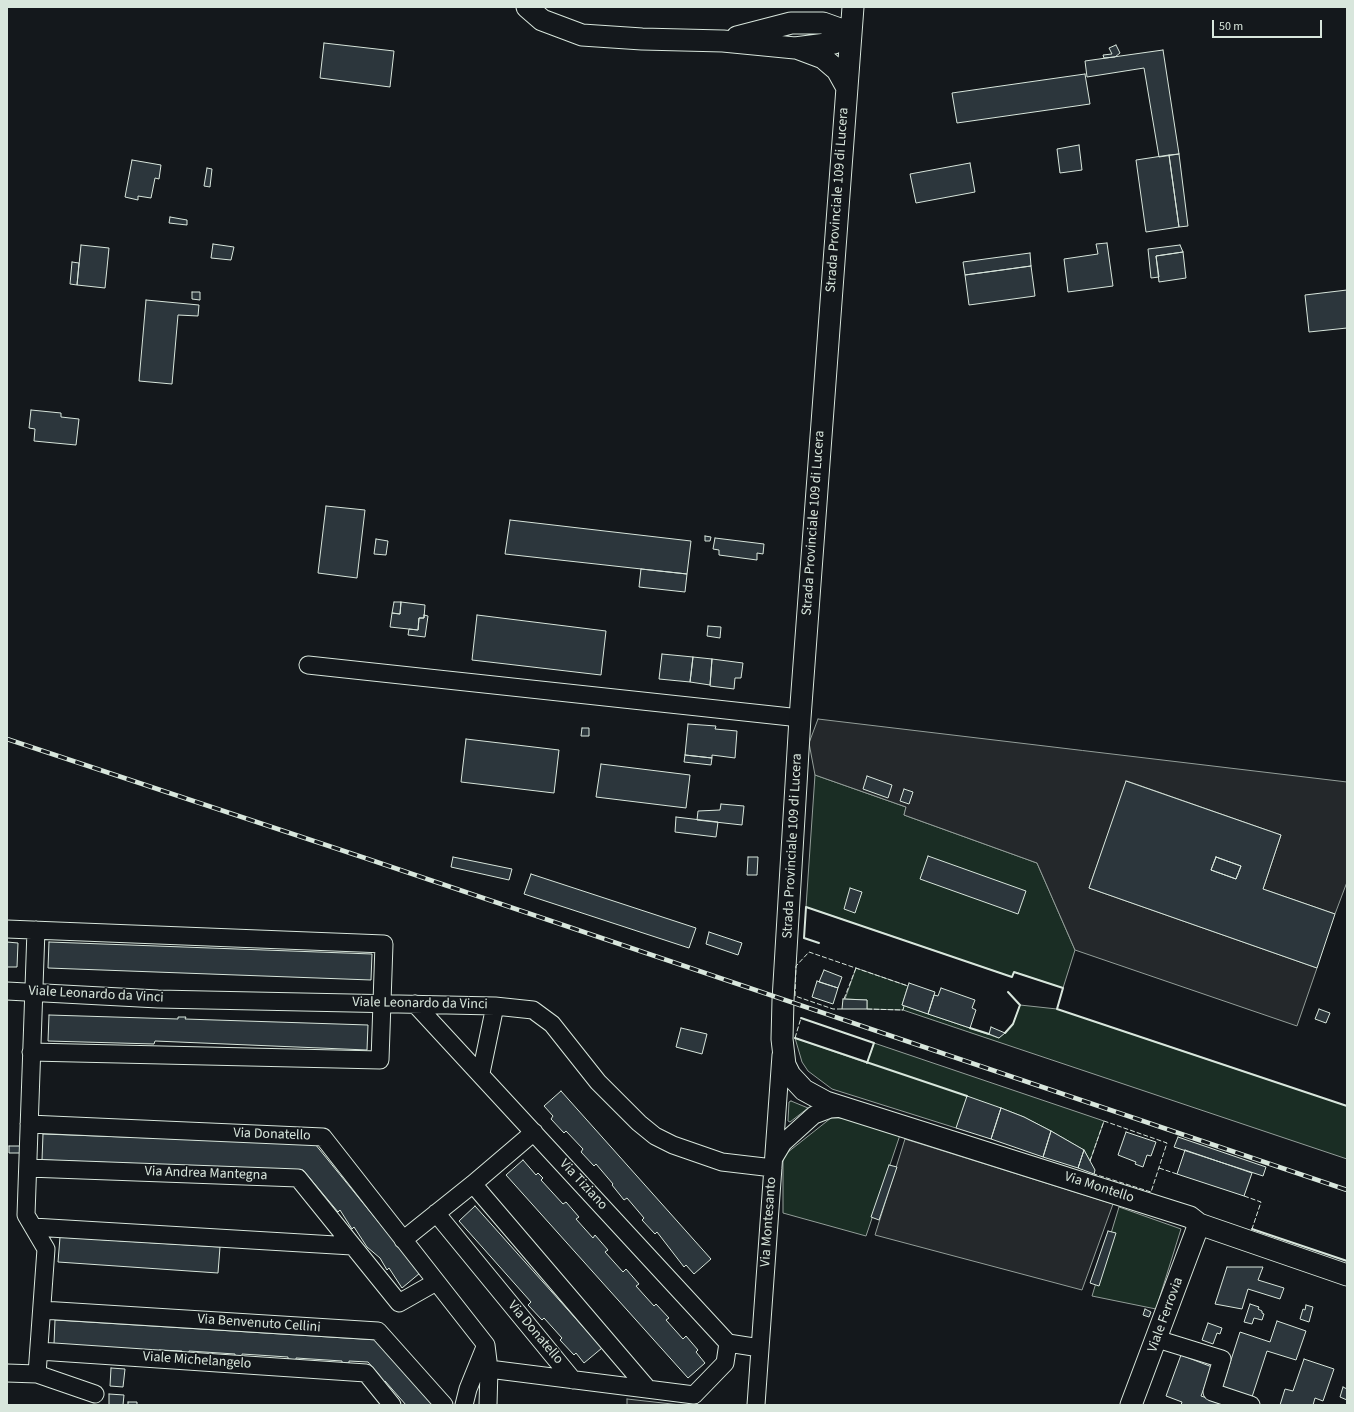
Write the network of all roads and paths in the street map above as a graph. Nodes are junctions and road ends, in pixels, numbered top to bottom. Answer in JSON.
{"nodes":[{"id":1,"x":527,"y":7,"type":"edge"},
{"id":2,"x":813,"y":7,"type":"edge"},
{"id":3,"x":853,"y":7,"type":"edge"},
{"id":4,"x":791,"y":23,"type":"junction"},
{"id":5,"x":851,"y":33,"type":"junction"},
{"id":6,"x":723,"y":41,"type":"junction"},
{"id":7,"x":795,"y":48,"type":"junction"},
{"id":8,"x":847,"y":88,"type":"junction"},
{"id":9,"x":308,"y":665,"type":"dead end"},
{"id":10,"x":800,"y":718,"type":"junction"},
{"id":11,"x":7,"y":929,"type":"edge"},
{"id":12,"x":36,"y":930,"type":"junction"},
{"id":13,"x":7,"y":991,"type":"edge"},
{"id":14,"x":34,"y":992,"type":"junction"},
{"id":15,"x":382,"y":1003,"type":"junction"},
{"id":16,"x":415,"y":1004,"type":"junction"},
{"id":17,"x":495,"y":1006,"type":"junction"},
{"id":18,"x":782,"y":1039,"type":"junction"},
{"id":19,"x":31,"y":1052,"type":"junction"},
{"id":20,"x":481,"y":1073,"type":"junction"},
{"id":21,"x":847,"y":1108,"type":"junction"},
{"id":22,"x":29,"y":1124,"type":"junction"},
{"id":23,"x":534,"y":1132,"type":"junction"},
{"id":24,"x":773,"y":1163,"type":"junction"},
{"id":25,"x":28,"y":1168,"type":"junction"},
{"id":26,"x":473,"y":1184,"type":"junction"},
{"id":27,"x":436,"y":1213,"type":"junction"},
{"id":28,"x":1199,"y":1224,"type":"junction"},
{"id":29,"x":33,"y":1227,"type":"junction"},
{"id":30,"x":403,"y":1240,"type":"junction"},
{"id":31,"x":352,"y":1246,"type":"junction"},
{"id":32,"x":1347,"y":1276,"type":"edge"},
{"id":33,"x":436,"y":1282,"type":"junction"},
{"id":34,"x":42,"y":1310,"type":"junction"},
{"id":35,"x":1157,"y":1339,"type":"junction"},
{"id":36,"x":728,"y":1343,"type":"junction"},
{"id":37,"x":486,"y":1345,"type":"junction"},
{"id":38,"x":760,"y":1348,"type":"junction"},
{"id":39,"x":39,"y":1351,"type":"junction"},
{"id":40,"x":489,"y":1369,"type":"junction"},
{"id":41,"x":7,"y":1373,"type":"edge"},
{"id":42,"x":37,"y":1374,"type":"junction"},
{"id":43,"x":573,"y":1380,"type":"junction"},
{"id":44,"x":648,"y":1389,"type":"junction"},
{"id":45,"x":95,"y":1394,"type":"dead end"},
{"id":46,"x":392,"y":1405,"type":"edge"},
{"id":47,"x":444,"y":1405,"type":"edge"},
{"id":48,"x":464,"y":1405,"type":"edge"},
{"id":49,"x":488,"y":1405,"type":"edge"},
{"id":50,"x":756,"y":1405,"type":"edge"},
{"id":51,"x":1132,"y":1405,"type":"edge"},
{"id":52,"x":1251,"y":1405,"type":"edge"}],
"edges":[{"from":1,"to":6,"type":"main road"},
{"from":2,"to":4,"type":"main road"},
{"from":3,"to":5,"type":"main road","name":"Strada Provinciale 109 di Lucera"},
{"from":4,"to":5,"type":"main road"},
{"from":4,"to":6,"type":"main road"},
{"from":5,"to":7,"type":"main road"},
{"from":5,"to":8,"type":"main road","name":"Strada Provinciale 109 di Lucera"},
{"from":6,"to":7,"type":"main road"},
{"from":7,"to":8,"type":"main road"},
{"from":8,"to":10,"type":"main road","name":"Strada Provinciale 109 di Lucera"},
{"from":9,"to":10,"type":"street"},
{"from":10,"to":18,"type":"main road","name":"Strada Provinciale 109 di Lucera"},
{"from":11,"to":12,"type":"street"},
{"from":12,"to":14,"type":"street"},
{"from":12,"to":15,"type":"street"},
{"from":13,"to":14,"type":"street","name":"Viale Leonardo da Vinci"},
{"from":14,"to":15,"type":"street","name":"Viale Leonardo da Vinci"},
{"from":14,"to":19,"type":"street"},
{"from":15,"to":16,"type":"street","name":"Viale Leonardo da Vinci"},
{"from":15,"to":19,"type":"street"},
{"from":16,"to":17,"type":"street","name":"Viale Leonardo da Vinci"},
{"from":16,"to":20,"type":"street","name":"Via Tiziano"},
{"from":17,"to":20,"type":"street"},
{"from":17,"to":24,"type":"street","name":"Viale Leonardo da Vinci"},
{"from":18,"to":21,"type":"main road","name":"Via Montello"},
{"from":18,"to":24,"type":"street","name":"Via Montesanto"},
{"from":19,"to":22,"type":"street"},
{"from":20,"to":23,"type":"street","name":"Via Tiziano"},
{"from":21,"to":24,"type":"street","name":"Via Montello"},
{"from":21,"to":28,"type":"main road","name":"Via Montello"},
{"from":22,"to":25,"type":"street"},
{"from":22,"to":30,"type":"street","name":"Via Donatello"},
{"from":23,"to":26,"type":"street"},
{"from":23,"to":36,"type":"street","name":"Via Tiziano"},
{"from":24,"to":38,"type":"street","name":"Via Montesanto"},
{"from":25,"to":29,"type":"street"},
{"from":25,"to":31,"type":"street","name":"Via Andrea Mantegna"},
{"from":26,"to":27,"type":"street"},
{"from":26,"to":44,"type":"street"},
{"from":27,"to":30,"type":"street"},
{"from":27,"to":43,"type":"street","name":"Via Donatello"},
{"from":28,"to":32,"type":"main road","name":"Via Montello"},
{"from":28,"to":35,"type":"main road","name":"Viale Ferrovia"},
{"from":29,"to":31,"type":"street"},
{"from":29,"to":34,"type":"street"},
{"from":30,"to":33,"type":"street","name":"Via Donatello"},
{"from":31,"to":33,"type":"street","name":"Via Andrea Mantegna"},
{"from":33,"to":37,"type":"street","name":"Via Donatello"},
{"from":34,"to":39,"type":"street"},
{"from":34,"to":47,"type":"street","name":"Via Benvenuto Cellini"},
{"from":35,"to":51,"type":"main road","name":"Viale Ferrovia"},
{"from":35,"to":52,"type":"street"},
{"from":36,"to":38,"type":"street"},
{"from":36,"to":44,"type":"street"},
{"from":37,"to":40,"type":"street"},
{"from":37,"to":48,"type":"street"},
{"from":38,"to":50,"type":"street","name":"Via Montesanto"},
{"from":39,"to":42,"type":"street"},
{"from":39,"to":46,"type":"street","name":"Viale Michelangelo"},
{"from":40,"to":43,"type":"street"},
{"from":40,"to":49,"type":"street"},
{"from":41,"to":42,"type":"street"},
{"from":42,"to":45,"type":"street"},
{"from":43,"to":44,"type":"street"}]}
